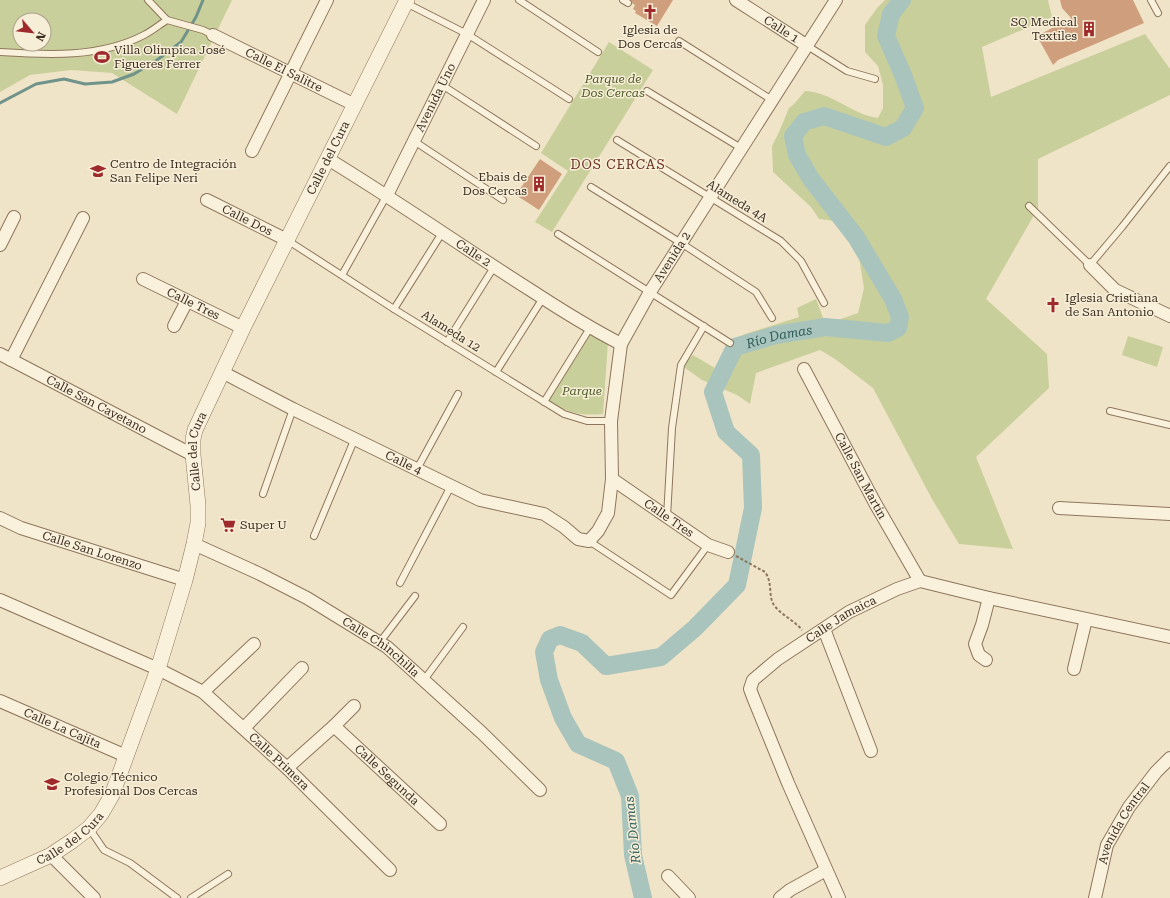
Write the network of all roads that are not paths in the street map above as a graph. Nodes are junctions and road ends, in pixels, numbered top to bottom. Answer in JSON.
{"nodes":[{"id":1,"x":148,"y":0,"type":"edge"},
{"id":2,"x":327,"y":0,"type":"edge"},
{"id":3,"x":484,"y":0,"type":"edge"},
{"id":4,"x":519,"y":0,"type":"edge"},
{"id":5,"x":736,"y":0,"type":"edge"},
{"id":6,"x":836,"y":0,"type":"edge"},
{"id":7,"x":1151,"y":0,"type":"edge"},
{"id":8,"x":406,"y":1,"type":"edge"},
{"id":9,"x":1158,"y":13,"type":"dead end"},
{"id":10,"x":167,"y":20,"type":"junction"},
{"id":11,"x":467,"y":34,"type":"junction"},
{"id":12,"x":214,"y":35,"type":"joint"},
{"id":13,"x":678,"y":41,"type":"dead end"},
{"id":14,"x":806,"y":46,"type":"junction"},
{"id":15,"x":0,"y":52,"type":"edge"},
{"id":16,"x":598,"y":52,"type":"dead end"},
{"id":17,"x":289,"y":73,"type":"junction"},
{"id":18,"x":874,"y":79,"type":"dead end"},
{"id":19,"x":442,"y":85,"type":"junction"},
{"id":20,"x":647,"y":91,"type":"dead end"},
{"id":21,"x":569,"y":99,"type":"dead end"},
{"id":22,"x":772,"y":100,"type":"junction"},
{"id":23,"x":355,"y":105,"type":"junction"},
{"id":24,"x":617,"y":140,"type":"dead end"},
{"id":25,"x":414,"y":141,"type":"junction"},
{"id":26,"x":536,"y":146,"type":"dead end"},
{"id":27,"x":741,"y":148,"type":"junction"},
{"id":28,"x":252,"y":151,"type":"dead end"},
{"id":29,"x":328,"y":159,"type":"junction"},
{"id":30,"x":1170,"y":166,"type":"edge"},
{"id":31,"x":591,"y":187,"type":"dead end"},
{"id":32,"x":387,"y":195,"type":"junction"},
{"id":33,"x":710,"y":197,"type":"junction"},
{"id":34,"x":206,"y":200,"type":"dead end"},
{"id":35,"x":503,"y":200,"type":"dead end"},
{"id":36,"x":1029,"y":206,"type":"dead end"},
{"id":37,"x":14,"y":217,"type":"dead end"},
{"id":38,"x":83,"y":218,"type":"dead end"},
{"id":39,"x":442,"y":233,"type":"junction"},
{"id":40,"x":558,"y":234,"type":"dead end"},
{"id":41,"x":287,"y":240,"type":"junction"},
{"id":42,"x":681,"y":243,"type":"junction"},
{"id":43,"x":0,"y":245,"type":"edge"},
{"id":44,"x":1090,"y":265,"type":"junction"},
{"id":45,"x":494,"y":267,"type":"junction"},
{"id":46,"x":342,"y":276,"type":"junction"},
{"id":47,"x":143,"y":279,"type":"dead end"},
{"id":48,"x":650,"y":292,"type":"junction"},
{"id":49,"x":543,"y":298,"type":"junction"},
{"id":50,"x":187,"y":300,"type":"junction"},
{"id":51,"x":824,"y":303,"type":"dead end"},
{"id":52,"x":394,"y":308,"type":"junction"},
{"id":53,"x":1170,"y":316,"type":"edge"},
{"id":54,"x":772,"y":318,"type":"dead end"},
{"id":55,"x":174,"y":326,"type":"dead end"},
{"id":56,"x":704,"y":326,"type":"junction"},
{"id":57,"x":243,"y":328,"type":"junction"},
{"id":58,"x":590,"y":328,"type":"junction"},
{"id":59,"x":447,"y":342,"type":"junction"},
{"id":60,"x":730,"y":343,"type":"dead end"},
{"id":61,"x":621,"y":344,"type":"junction"},
{"id":62,"x":0,"y":354,"type":"edge"},
{"id":63,"x":11,"y":360,"type":"junction"},
{"id":64,"x":804,"y":369,"type":"dead end"},
{"id":65,"x":222,"y":372,"type":"junction"},
{"id":66,"x":496,"y":372,"type":"junction"},
{"id":67,"x":458,"y":394,"type":"dead end"},
{"id":68,"x":544,"y":402,"type":"junction"},
{"id":69,"x":293,"y":408,"type":"junction"},
{"id":70,"x":1110,"y":411,"type":"dead end"},
{"id":71,"x":611,"y":421,"type":"junction"},
{"id":72,"x":1170,"y":425,"type":"edge"},
{"id":73,"x":355,"y":438,"type":"junction"},
{"id":74,"x":192,"y":455,"type":"junction"},
{"id":75,"x":417,"y":469,"type":"junction"},
{"id":76,"x":612,"y":479,"type":"junction"},
{"id":77,"x":451,"y":486,"type":"junction"},
{"id":78,"x":263,"y":494,"type":"dead end"},
{"id":79,"x":1059,"y":508,"type":"dead end"},
{"id":80,"x":1170,"y":514,"type":"edge"},
{"id":81,"x":667,"y":517,"type":"junction"},
{"id":82,"x":0,"y":518,"type":"edge"},
{"id":83,"x":314,"y":536,"type":"dead end"},
{"id":84,"x":589,"y":541,"type":"junction"},
{"id":85,"x":194,"y":544,"type":"junction"},
{"id":86,"x":708,"y":545,"type":"junction"},
{"id":87,"x":728,"y":552,"type":"road end"},
{"id":88,"x":185,"y":580,"type":"junction"},
{"id":89,"x":920,"y":581,"type":"junction"},
{"id":90,"x":400,"y":583,"type":"dead end"},
{"id":91,"x":415,"y":596,"type":"dead end"},
{"id":92,"x":989,"y":598,"type":"junction"},
{"id":93,"x":0,"y":600,"type":"edge"},
{"id":94,"x":1086,"y":619,"type":"junction"},
{"id":95,"x":463,"y":627,"type":"dead end"},
{"id":96,"x":824,"y":629,"type":"junction"},
{"id":97,"x":1170,"y":637,"type":"edge"},
{"id":98,"x":380,"y":642,"type":"junction"},
{"id":99,"x":254,"y":644,"type":"dead end"},
{"id":100,"x":986,"y":660,"type":"dead end"},
{"id":101,"x":302,"y":668,"type":"dead end"},
{"id":102,"x":158,"y":669,"type":"junction"},
{"id":103,"x":1074,"y":669,"type":"dead end"},
{"id":104,"x":424,"y":680,"type":"junction"},
{"id":105,"x":203,"y":692,"type":"junction"},
{"id":106,"x":0,"y":701,"type":"edge"},
{"id":107,"x":354,"y":706,"type":"dead end"},
{"id":108,"x":334,"y":726,"type":"junction"},
{"id":109,"x":244,"y":728,"type":"junction"},
{"id":110,"x":871,"y":751,"type":"dead end"},
{"id":111,"x":126,"y":756,"type":"junction"},
{"id":112,"x":1170,"y":758,"type":"edge"},
{"id":113,"x":288,"y":768,"type":"junction"},
{"id":114,"x":540,"y":790,"type":"dead end"},
{"id":115,"x":440,"y":824,"type":"dead end"},
{"id":116,"x":89,"y":828,"type":"junction"},
{"id":117,"x":55,"y":859,"type":"junction"},
{"id":118,"x":390,"y":870,"type":"dead end"},
{"id":119,"x":826,"y":870,"type":"junction"},
{"id":120,"x":228,"y":874,"type":"dead end"},
{"id":121,"x":668,"y":876,"type":"dead end"},
{"id":122,"x":0,"y":878,"type":"edge"},
{"id":123,"x":94,"y":898,"type":"edge"},
{"id":124,"x":177,"y":898,"type":"edge"},
{"id":125,"x":191,"y":898,"type":"edge"},
{"id":126,"x":689,"y":898,"type":"edge"},
{"id":127,"x":780,"y":898,"type":"edge"},
{"id":128,"x":839,"y":898,"type":"edge"},
{"id":129,"x":1095,"y":898,"type":"edge"}],
"edges":[{"from":1,"to":10,"type":"lane"},
{"from":2,"to":17,"type":"street"},
{"from":3,"to":11,"type":"street","name":"Avenida Uno"},
{"from":4,"to":16,"type":"lane"},
{"from":5,"to":14,"type":"street","name":"Calle 1"},
{"from":6,"to":14,"type":"street","name":"Avenida 2"},
{"from":7,"to":9,"type":"lane"},
{"from":8,"to":11,"type":"lane"},
{"from":8,"to":23,"type":"street","name":"Calle del Cura"},
{"from":10,"to":12,"type":"lane"},
{"from":10,"to":15,"type":"lane"},
{"from":11,"to":19,"type":"street","name":"Avenida Uno"},
{"from":11,"to":21,"type":"lane"},
{"from":12,"to":17,"type":"street","name":"Calle El Salitre"},
{"from":13,"to":22,"type":"lane"},
{"from":14,"to":18,"type":"lane"},
{"from":14,"to":22,"type":"street","name":"Avenida 2"},
{"from":17,"to":23,"type":"street","name":"Calle El Salitre"},
{"from":17,"to":28,"type":"street"},
{"from":19,"to":25,"type":"street","name":"Avenida Uno"},
{"from":19,"to":26,"type":"lane"},
{"from":20,"to":27,"type":"lane"},
{"from":22,"to":27,"type":"street","name":"Avenida 2"},
{"from":23,"to":29,"type":"street","name":"Calle del Cura"},
{"from":24,"to":33,"type":"lane","name":"Alameda 4A"},
{"from":25,"to":32,"type":"street","name":"Avenida Uno"},
{"from":25,"to":35,"type":"lane"},
{"from":27,"to":33,"type":"street","name":"Avenida 2"},
{"from":29,"to":32,"type":"street","name":"Calle 2"},
{"from":29,"to":41,"type":"street","name":"Calle del Cura"},
{"from":30,"to":44,"type":"lane"},
{"from":31,"to":42,"type":"lane"},
{"from":32,"to":39,"type":"street","name":"Calle 2"},
{"from":32,"to":46,"type":"lane"},
{"from":33,"to":42,"type":"street","name":"Avenida 2"},
{"from":33,"to":51,"type":"lane","name":"Alameda 4A"},
{"from":34,"to":41,"type":"street","name":"Calle Dos"},
{"from":36,"to":44,"type":"lane"},
{"from":37,"to":43,"type":"street"},
{"from":38,"to":63,"type":"street"},
{"from":39,"to":45,"type":"street","name":"Calle 2"},
{"from":39,"to":52,"type":"lane"},
{"from":40,"to":48,"type":"lane"},
{"from":41,"to":46,"type":"lane","name":"Alameda 12"},
{"from":41,"to":57,"type":"street","name":"Calle del Cura"},
{"from":42,"to":48,"type":"street","name":"Avenida 2"},
{"from":42,"to":54,"type":"lane"},
{"from":44,"to":53,"type":"street"},
{"from":45,"to":49,"type":"street","name":"Calle 2"},
{"from":45,"to":59,"type":"lane"},
{"from":46,"to":52,"type":"lane","name":"Alameda 12"},
{"from":47,"to":50,"type":"street","name":"Calle Tres"},
{"from":48,"to":56,"type":"lane"},
{"from":48,"to":61,"type":"street","name":"Avenida 2"},
{"from":49,"to":58,"type":"street","name":"Calle 2"},
{"from":49,"to":66,"type":"lane"},
{"from":50,"to":55,"type":"street"},
{"from":50,"to":57,"type":"street","name":"Calle Tres"},
{"from":52,"to":59,"type":"lane","name":"Alameda 12"},
{"from":56,"to":60,"type":"lane"},
{"from":56,"to":81,"type":"lane"},
{"from":57,"to":65,"type":"street","name":"Calle del Cura"},
{"from":58,"to":61,"type":"street","name":"Calle 2"},
{"from":58,"to":68,"type":"lane"},
{"from":59,"to":66,"type":"lane","name":"Alameda 12"},
{"from":61,"to":71,"type":"street","name":"Avenida 2"},
{"from":62,"to":63,"type":"street","name":"Calle San Cayetano"},
{"from":63,"to":74,"type":"street","name":"Calle San Cayetano"},
{"from":64,"to":89,"type":"street","name":"Calle San Martín"},
{"from":65,"to":69,"type":"street","name":"Calle 4"},
{"from":65,"to":74,"type":"street","name":"Calle del Cura"},
{"from":66,"to":68,"type":"lane","name":"Alameda 12"},
{"from":67,"to":75,"type":"lane"},
{"from":68,"to":71,"type":"lane","name":"Alameda 12"},
{"from":69,"to":73,"type":"street","name":"Calle 4"},
{"from":69,"to":78,"type":"lane"},
{"from":70,"to":72,"type":"lane"},
{"from":71,"to":76,"type":"street","name":"Avenida 2"},
{"from":73,"to":75,"type":"street","name":"Calle 4"},
{"from":73,"to":83,"type":"lane"},
{"from":74,"to":85,"type":"street","name":"Calle del Cura"},
{"from":75,"to":77,"type":"street","name":"Calle 4"},
{"from":76,"to":81,"type":"street","name":"Calle Tres"},
{"from":76,"to":84,"type":"street","name":"Avenida 2"},
{"from":77,"to":84,"type":"street","name":"Calle 4"},
{"from":77,"to":90,"type":"lane"},
{"from":79,"to":80,"type":"street"},
{"from":81,"to":86,"type":"street","name":"Calle Tres"},
{"from":82,"to":88,"type":"street","name":"Calle San Lorenzo"},
{"from":84,"to":86,"type":"lane"},
{"from":85,"to":88,"type":"street","name":"Calle del Cura"},
{"from":85,"to":98,"type":"street","name":"Calle Chinchilla"},
{"from":86,"to":87,"type":"street","name":"Calle Tres"},
{"from":88,"to":102,"type":"street","name":"Calle del Cura"},
{"from":89,"to":92,"type":"street"},
{"from":89,"to":96,"type":"street","name":"Calle Jamaica"},
{"from":91,"to":98,"type":"lane"},
{"from":92,"to":94,"type":"street"},
{"from":92,"to":100,"type":"street"},
{"from":93,"to":102,"type":"street"},
{"from":94,"to":97,"type":"street"},
{"from":94,"to":103,"type":"street"},
{"from":95,"to":104,"type":"lane"},
{"from":96,"to":110,"type":"street"},
{"from":96,"to":119,"type":"street","name":"Calle Jamaica"},
{"from":98,"to":104,"type":"street","name":"Calle Chinchilla"},
{"from":99,"to":105,"type":"street"},
{"from":101,"to":109,"type":"street"},
{"from":102,"to":105,"type":"street","name":"Calle Primera"},
{"from":102,"to":111,"type":"street","name":"Calle del Cura"},
{"from":104,"to":114,"type":"street","name":"Calle Chinchilla"},
{"from":105,"to":109,"type":"street","name":"Calle Primera"},
{"from":106,"to":111,"type":"street","name":"Calle La Cajita"},
{"from":107,"to":108,"type":"street"},
{"from":108,"to":113,"type":"street"},
{"from":108,"to":115,"type":"street","name":"Calle Segunda"},
{"from":109,"to":113,"type":"street","name":"Calle Primera"},
{"from":111,"to":116,"type":"street","name":"Calle del Cura"},
{"from":112,"to":129,"type":"street","name":"Avenida Central"},
{"from":113,"to":118,"type":"street","name":"Calle Primera"},
{"from":116,"to":117,"type":"street","name":"Calle del Cura"},
{"from":116,"to":124,"type":"lane"},
{"from":117,"to":122,"type":"street","name":"Calle del Cura"},
{"from":117,"to":123,"type":"street"},
{"from":119,"to":127,"type":"street"},
{"from":119,"to":128,"type":"street","name":"Calle Jamaica"},
{"from":120,"to":125,"type":"lane"},
{"from":121,"to":126,"type":"street"}]}
